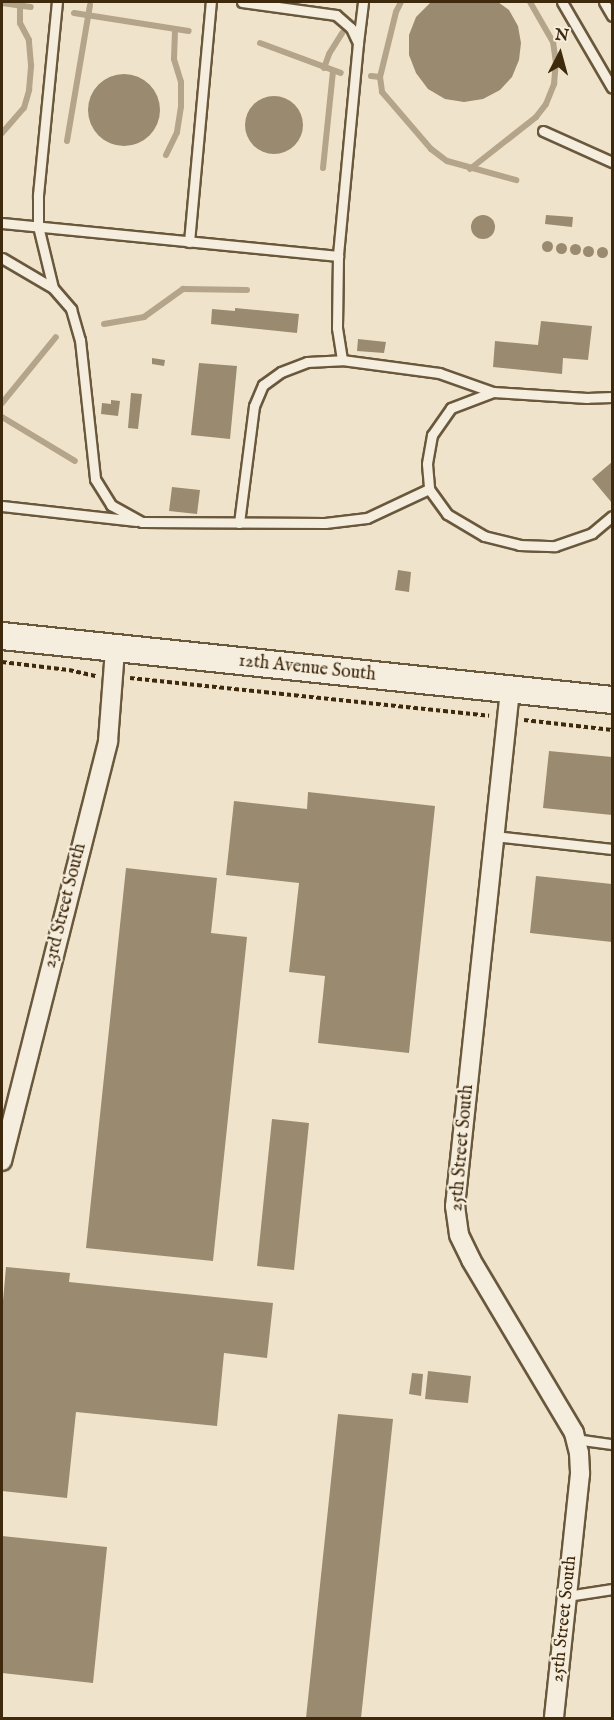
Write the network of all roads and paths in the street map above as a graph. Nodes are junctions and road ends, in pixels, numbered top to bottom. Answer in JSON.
{"nodes":[{"id":1,"x":57,"y":2,"type":"edge"},
{"id":2,"x":211,"y":2,"type":"edge"},
{"id":3,"x":242,"y":2,"type":"edge"},
{"id":4,"x":363,"y":2,"type":"edge"},
{"id":5,"x":562,"y":2,"type":"edge"},
{"id":6,"x":604,"y":2,"type":"edge"},
{"id":7,"x":612,"y":16,"type":"edge"},
{"id":8,"x":358,"y":43,"type":"junction"},
{"id":9,"x":612,"y":88,"type":"edge"},
{"id":10,"x":543,"y":130,"type":"dead end"},
{"id":11,"x":612,"y":162,"type":"edge"},
{"id":12,"x":2,"y":223,"type":"edge"},
{"id":13,"x":38,"y":226,"type":"junction"},
{"id":14,"x":189,"y":242,"type":"junction"},
{"id":15,"x":338,"y":256,"type":"junction"},
{"id":16,"x":2,"y":258,"type":"edge"},
{"id":17,"x":53,"y":288,"type":"junction"},
{"id":18,"x":342,"y":360,"type":"junction"},
{"id":19,"x":494,"y":392,"type":"junction"},
{"id":20,"x":612,"y":397,"type":"edge"},
{"id":21,"x":429,"y":489,"type":"junction"},
{"id":22,"x":2,"y":506,"type":"edge"},
{"id":23,"x":612,"y":516,"type":"edge"},
{"id":24,"x":142,"y":522,"type":"junction"},
{"id":25,"x":239,"y":523,"type":"junction"},
{"id":26,"x":2,"y":636,"type":"edge"},
{"id":27,"x":115,"y":649,"type":"junction"},
{"id":28,"x":2,"y":662,"type":"edge"},
{"id":29,"x":113,"y":676,"type":"junction"},
{"id":30,"x":510,"y":690,"type":"junction"},
{"id":31,"x":612,"y":700,"type":"edge"},
{"id":32,"x":507,"y":718,"type":"junction"},
{"id":33,"x":612,"y":730,"type":"edge"},
{"id":34,"x":494,"y":836,"type":"junction"},
{"id":35,"x":612,"y":849,"type":"edge"},
{"id":36,"x":2,"y":1161,"type":"edge"},
{"id":37,"x":575,"y":1439,"type":"junction"},
{"id":38,"x":612,"y":1444,"type":"edge"},
{"id":39,"x":612,"y":1589,"type":"edge"},
{"id":40,"x":567,"y":1596,"type":"junction"},
{"id":41,"x":554,"y":1719,"type":"edge"}],
"edges":[{"from":1,"to":13,"type":"lane"},
{"from":2,"to":14,"type":"lane"},
{"from":3,"to":8,"type":"lane"},
{"from":4,"to":8,"type":"lane"},
{"from":5,"to":9,"type":"lane"},
{"from":6,"to":7,"type":"lane"},
{"from":8,"to":15,"type":"lane"},
{"from":10,"to":11,"type":"lane"},
{"from":12,"to":13,"type":"lane"},
{"from":13,"to":14,"type":"lane"},
{"from":13,"to":17,"type":"lane"},
{"from":14,"to":15,"type":"lane"},
{"from":15,"to":18,"type":"lane"},
{"from":16,"to":17,"type":"lane"},
{"from":17,"to":24,"type":"lane"},
{"from":18,"to":19,"type":"lane"},
{"from":18,"to":25,"type":"lane"},
{"from":19,"to":20,"type":"lane"},
{"from":19,"to":21,"type":"lane"},
{"from":21,"to":23,"type":"lane"},
{"from":21,"to":25,"type":"lane"},
{"from":22,"to":24,"type":"lane"},
{"from":24,"to":25,"type":"lane"},
{"from":26,"to":27,"type":"street","name":"12th Avenue South"},
{"from":27,"to":29,"type":"street","name":"23rd Street South"},
{"from":27,"to":30,"type":"street","name":"12th Avenue South"},
{"from":28,"to":29,"type":"path"},
{"from":29,"to":32,"type":"path"},
{"from":29,"to":36,"type":"street","name":"23rd Street South"},
{"from":30,"to":31,"type":"street","name":"12th Avenue South"},
{"from":30,"to":32,"type":"street","name":"25th Street South"},
{"from":32,"to":33,"type":"path"},
{"from":32,"to":34,"type":"street","name":"25th Street South"},
{"from":34,"to":35,"type":"lane"},
{"from":34,"to":37,"type":"street","name":"25th Street South"},
{"from":37,"to":38,"type":"lane"},
{"from":37,"to":40,"type":"street","name":"25th Street South"},
{"from":39,"to":40,"type":"lane"},
{"from":40,"to":41,"type":"street","name":"25th Street South"}]}
